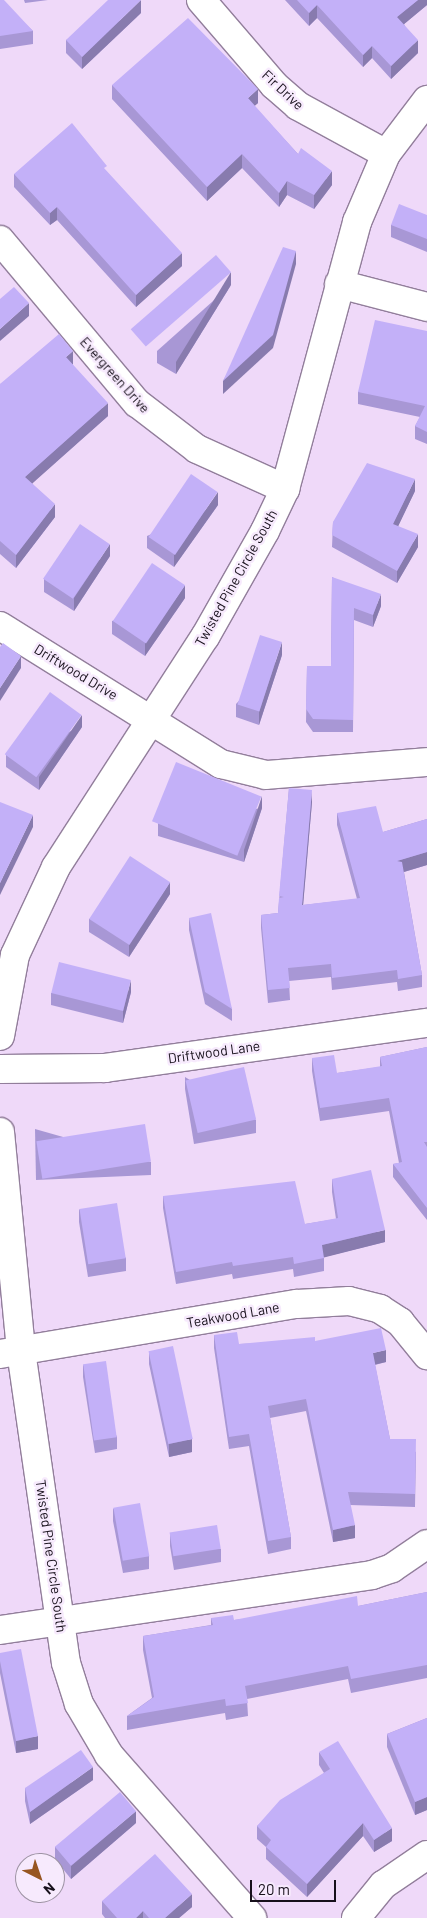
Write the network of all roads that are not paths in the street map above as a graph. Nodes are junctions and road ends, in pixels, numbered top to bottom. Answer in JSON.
{"nodes":[{"id":1,"x":202,"y":0,"type":"edge"},
{"id":2,"x":427,"y":100,"type":"edge"},
{"id":3,"x":386,"y":154,"type":"junction"},
{"id":4,"x":0,"y":240,"type":"edge"},
{"id":5,"x":339,"y":284,"type":"junction"},
{"id":6,"x":427,"y":307,"type":"edge"},
{"id":7,"x":285,"y":489,"type":"junction"},
{"id":8,"x":0,"y":626,"type":"edge"},
{"id":9,"x":152,"y":718,"type":"junction"},
{"id":10,"x":427,"y":762,"type":"edge"},
{"id":11,"x":7,"y":953,"type":"edge"},
{"id":12,"x":427,"y":1023,"type":"edge"},
{"id":13,"x":0,"y":1036,"type":"edge"},
{"id":14,"x":0,"y":1069,"type":"edge"},
{"id":15,"x":0,"y":1132,"type":"edge"},
{"id":16,"x":10,"y":1352,"type":"edge"},
{"id":17,"x":427,"y":1354,"type":"edge"},
{"id":18,"x":427,"y":1544,"type":"edge"},
{"id":19,"x":62,"y":1619,"type":"junction"},
{"id":20,"x":0,"y":1630,"type":"edge"},
{"id":21,"x":427,"y":1855,"type":"edge"},
{"id":22,"x":252,"y":1918,"type":"edge"},
{"id":23,"x":356,"y":1918,"type":"edge"}],
"edges":[{"from":1,"to":3,"type":"street","name":"Fir Drive"},
{"from":2,"to":3,"type":"street","name":"Twisted Pine Circle South"},
{"from":3,"to":5,"type":"street","name":"Twisted Pine Circle South"},
{"from":4,"to":7,"type":"street","name":"Evergreen Drive"},
{"from":5,"to":6,"type":"street"},
{"from":5,"to":7,"type":"street","name":"Twisted Pine Circle South"},
{"from":7,"to":9,"type":"street","name":"Twisted Pine Circle South"},
{"from":8,"to":9,"type":"street","name":"Driftwood Drive"},
{"from":9,"to":10,"type":"street"},
{"from":9,"to":11,"type":"street","name":"Twisted Pine Circle South"},
{"from":11,"to":13,"type":"street","name":"Twisted Pine Circle South"},
{"from":12,"to":14,"type":"street","name":"Driftwood Lane"},
{"from":15,"to":16,"type":"street","name":"Twisted Pine Circle South"},
{"from":16,"to":17,"type":"street","name":"Teakwood Lane"},
{"from":16,"to":19,"type":"street","name":"Twisted Pine Circle South"},
{"from":18,"to":19,"type":"street"},
{"from":19,"to":20,"type":"street"},
{"from":19,"to":22,"type":"street","name":"Twisted Pine Circle South"},
{"from":21,"to":23,"type":"street"}]}
